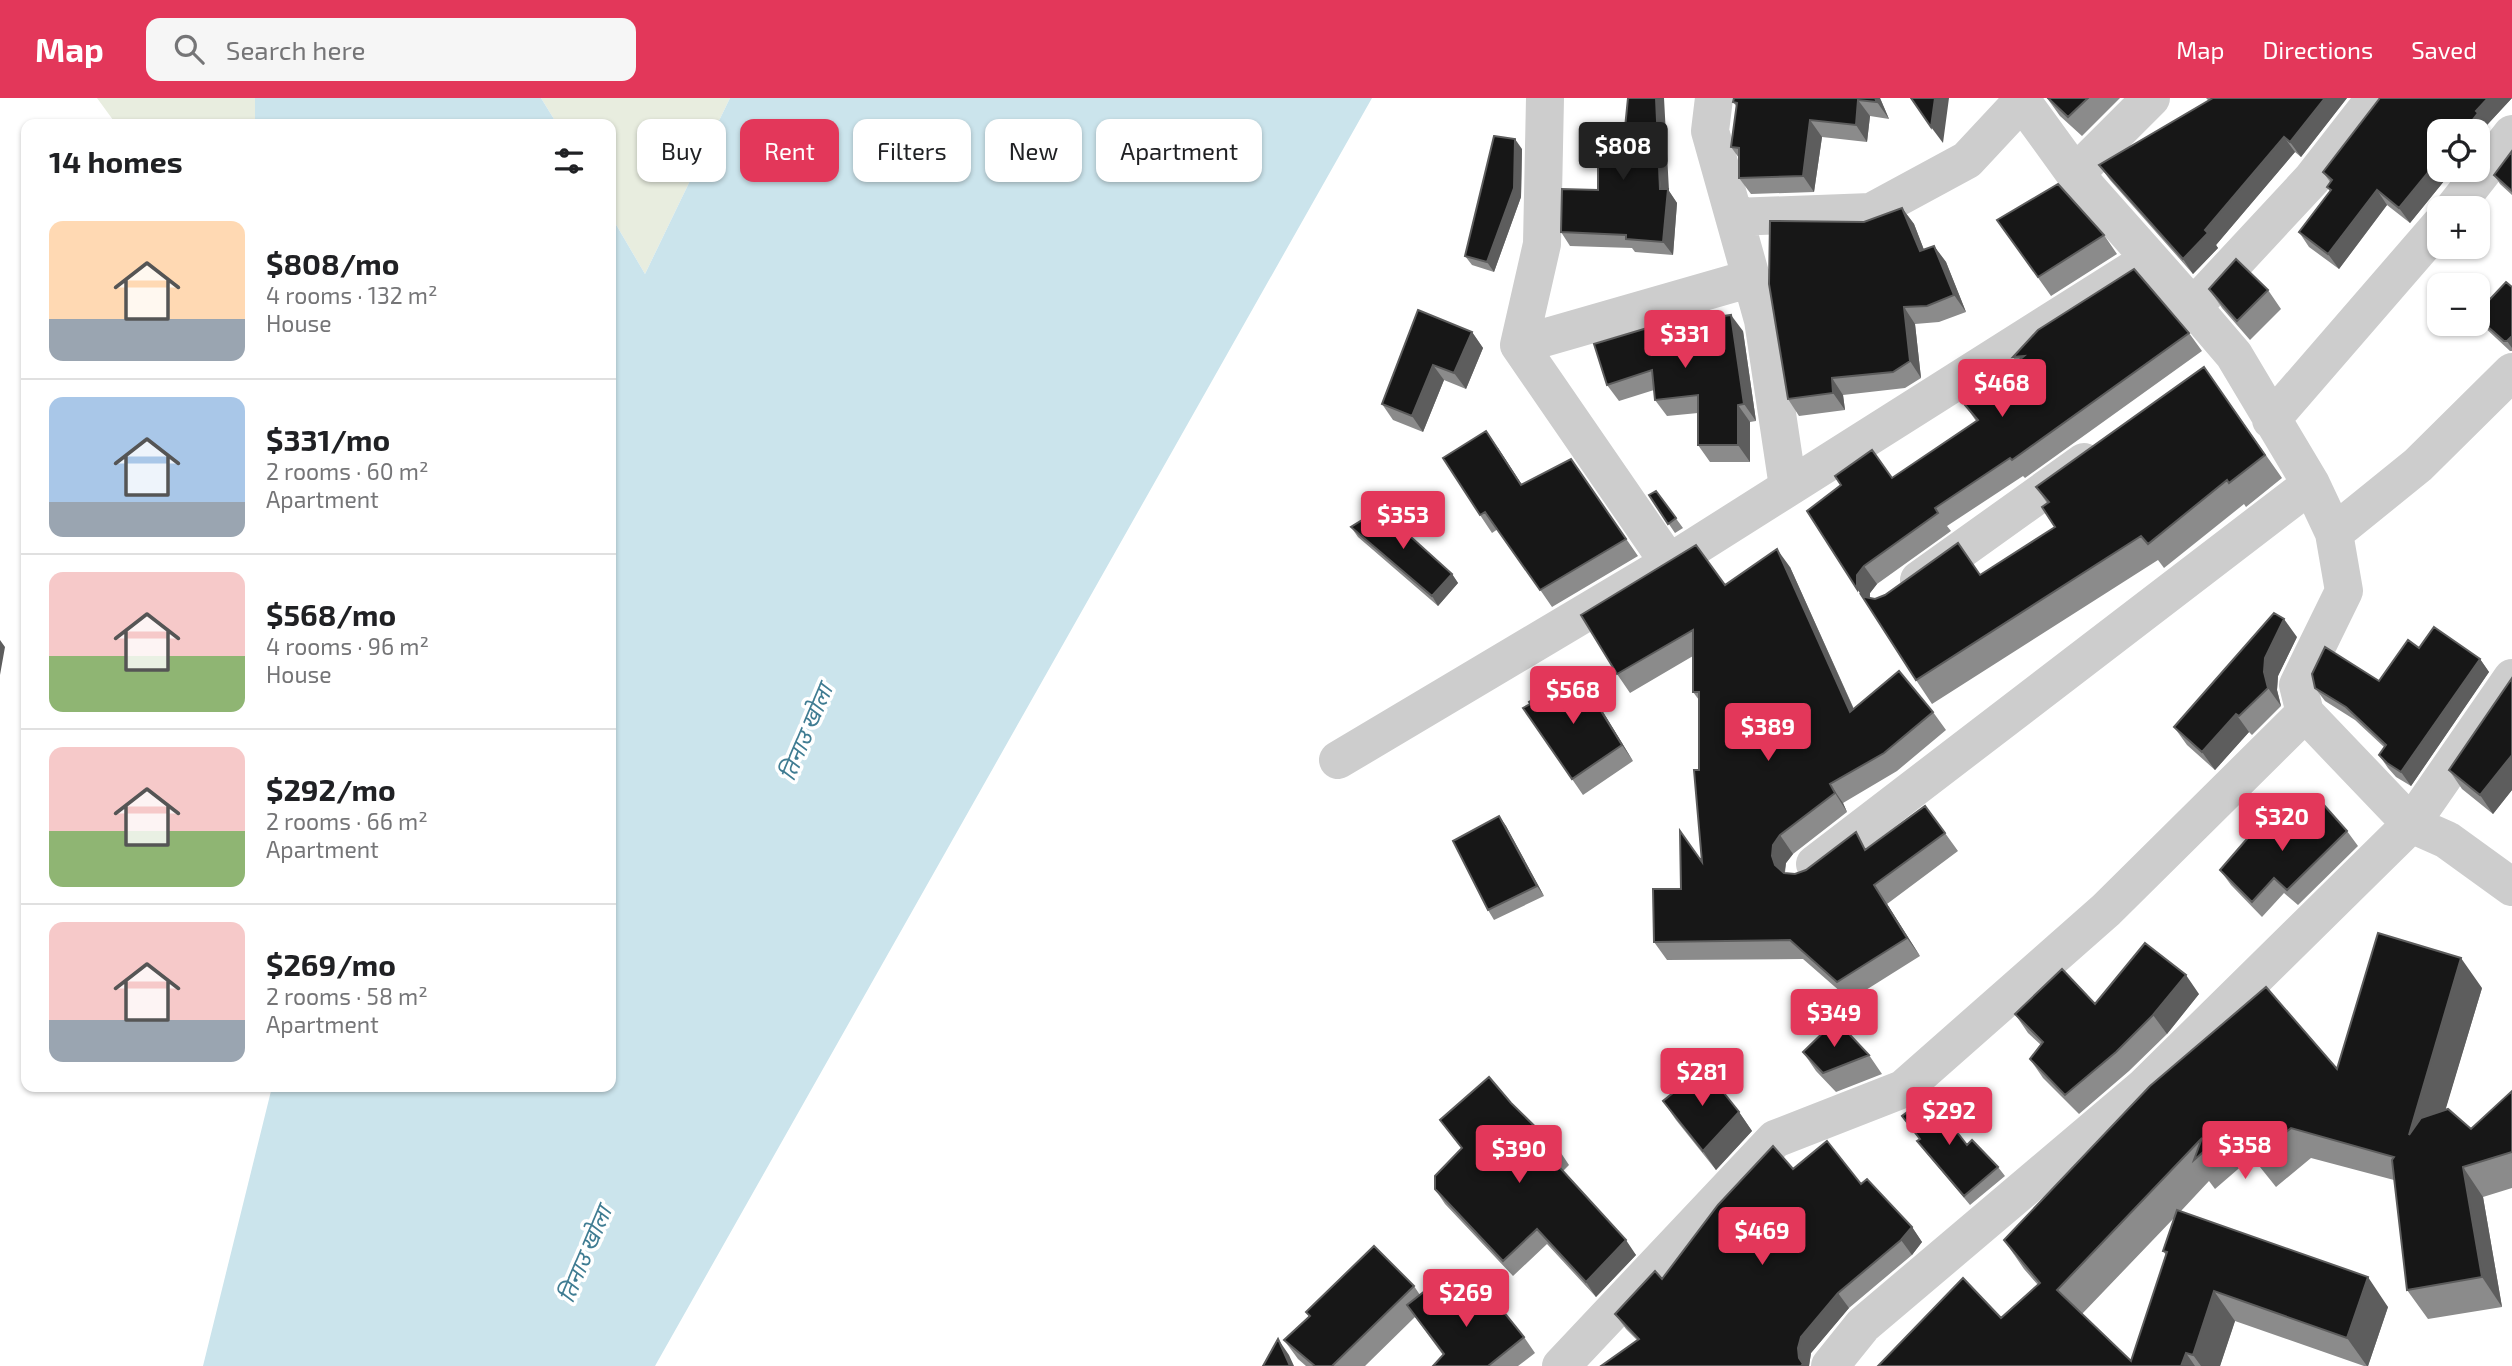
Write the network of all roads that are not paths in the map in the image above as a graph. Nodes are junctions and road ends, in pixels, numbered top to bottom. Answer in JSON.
{"nodes":[{"id":1,"x":1545,"y":98,"type":"edge"},
{"id":2,"x":1714,"y":98,"type":"edge"},
{"id":3,"x":2151,"y":98,"type":"edge"},
{"id":4,"x":2375,"y":98,"type":"edge"},
{"id":5,"x":2022,"y":99,"type":"edge"},
{"id":6,"x":2512,"y":134,"type":"edge"},
{"id":7,"x":2075,"y":174,"type":"junction"},
{"id":8,"x":2463,"y":196,"type":"edge"},
{"id":9,"x":1734,"y":217,"type":"junction"},
{"id":10,"x":2427,"y":240,"type":"edge"},
{"id":11,"x":2150,"y":259,"type":"junction"},
{"id":12,"x":1752,"y":278,"type":"junction"},
{"id":13,"x":2193,"y":307,"type":"junction"},
{"id":14,"x":1519,"y":345,"type":"junction"},
{"id":15,"x":2234,"y":355,"type":"junction"},
{"id":16,"x":2512,"y":372,"type":"edge"},
{"id":17,"x":2201,"y":379,"type":"edge"},
{"id":18,"x":2271,"y":420,"type":"junction"},
{"id":19,"x":2112,"y":443,"type":"edge"},
{"id":20,"x":2311,"y":484,"type":"junction"},
{"id":21,"x":1788,"y":488,"type":"junction"},
{"id":22,"x":2334,"y":533,"type":"junction"},
{"id":23,"x":1669,"y":563,"type":"junction"},
{"id":24,"x":1890,"y":601,"type":"edge"},
{"id":25,"x":2512,"y":678,"type":"edge"},
{"id":26,"x":2305,"y":713,"type":"junction"},
{"id":27,"x":1339,"y":760,"type":"dead end"},
{"id":28,"x":2411,"y":824,"type":"junction"},
{"id":29,"x":1806,"y":871,"type":"edge"},
{"id":30,"x":2512,"y":887,"type":"edge"},
{"id":31,"x":1561,"y":1366,"type":"edge"},
{"id":32,"x":1830,"y":1366,"type":"edge"}],
"edges":[{"from":1,"to":14,"type":"street"},
{"from":2,"to":9,"type":"street"},
{"from":3,"to":7,"type":"street"},
{"from":4,"to":13,"type":"street"},
{"from":5,"to":7,"type":"street"},
{"from":5,"to":9,"type":"street"},
{"from":6,"to":8,"type":"street"},
{"from":7,"to":11,"type":"street"},
{"from":9,"to":12,"type":"street"},
{"from":10,"to":18,"type":"street"},
{"from":11,"to":13,"type":"street"},
{"from":11,"to":21,"type":"street"},
{"from":12,"to":14,"type":"street"},
{"from":12,"to":21,"type":"street"},
{"from":13,"to":15,"type":"street"},
{"from":14,"to":23,"type":"street"},
{"from":15,"to":17,"type":"street"},
{"from":15,"to":18,"type":"street"},
{"from":16,"to":22,"type":"street"},
{"from":18,"to":20,"type":"street"},
{"from":19,"to":24,"type":"street"},
{"from":20,"to":22,"type":"street"},
{"from":20,"to":29,"type":"street"},
{"from":21,"to":23,"type":"street"},
{"from":22,"to":26,"type":"street"},
{"from":23,"to":27,"type":"street"},
{"from":25,"to":28,"type":"street"},
{"from":26,"to":28,"type":"street"},
{"from":26,"to":31,"type":"street"},
{"from":28,"to":30,"type":"street"},
{"from":28,"to":32,"type":"street"}]}
